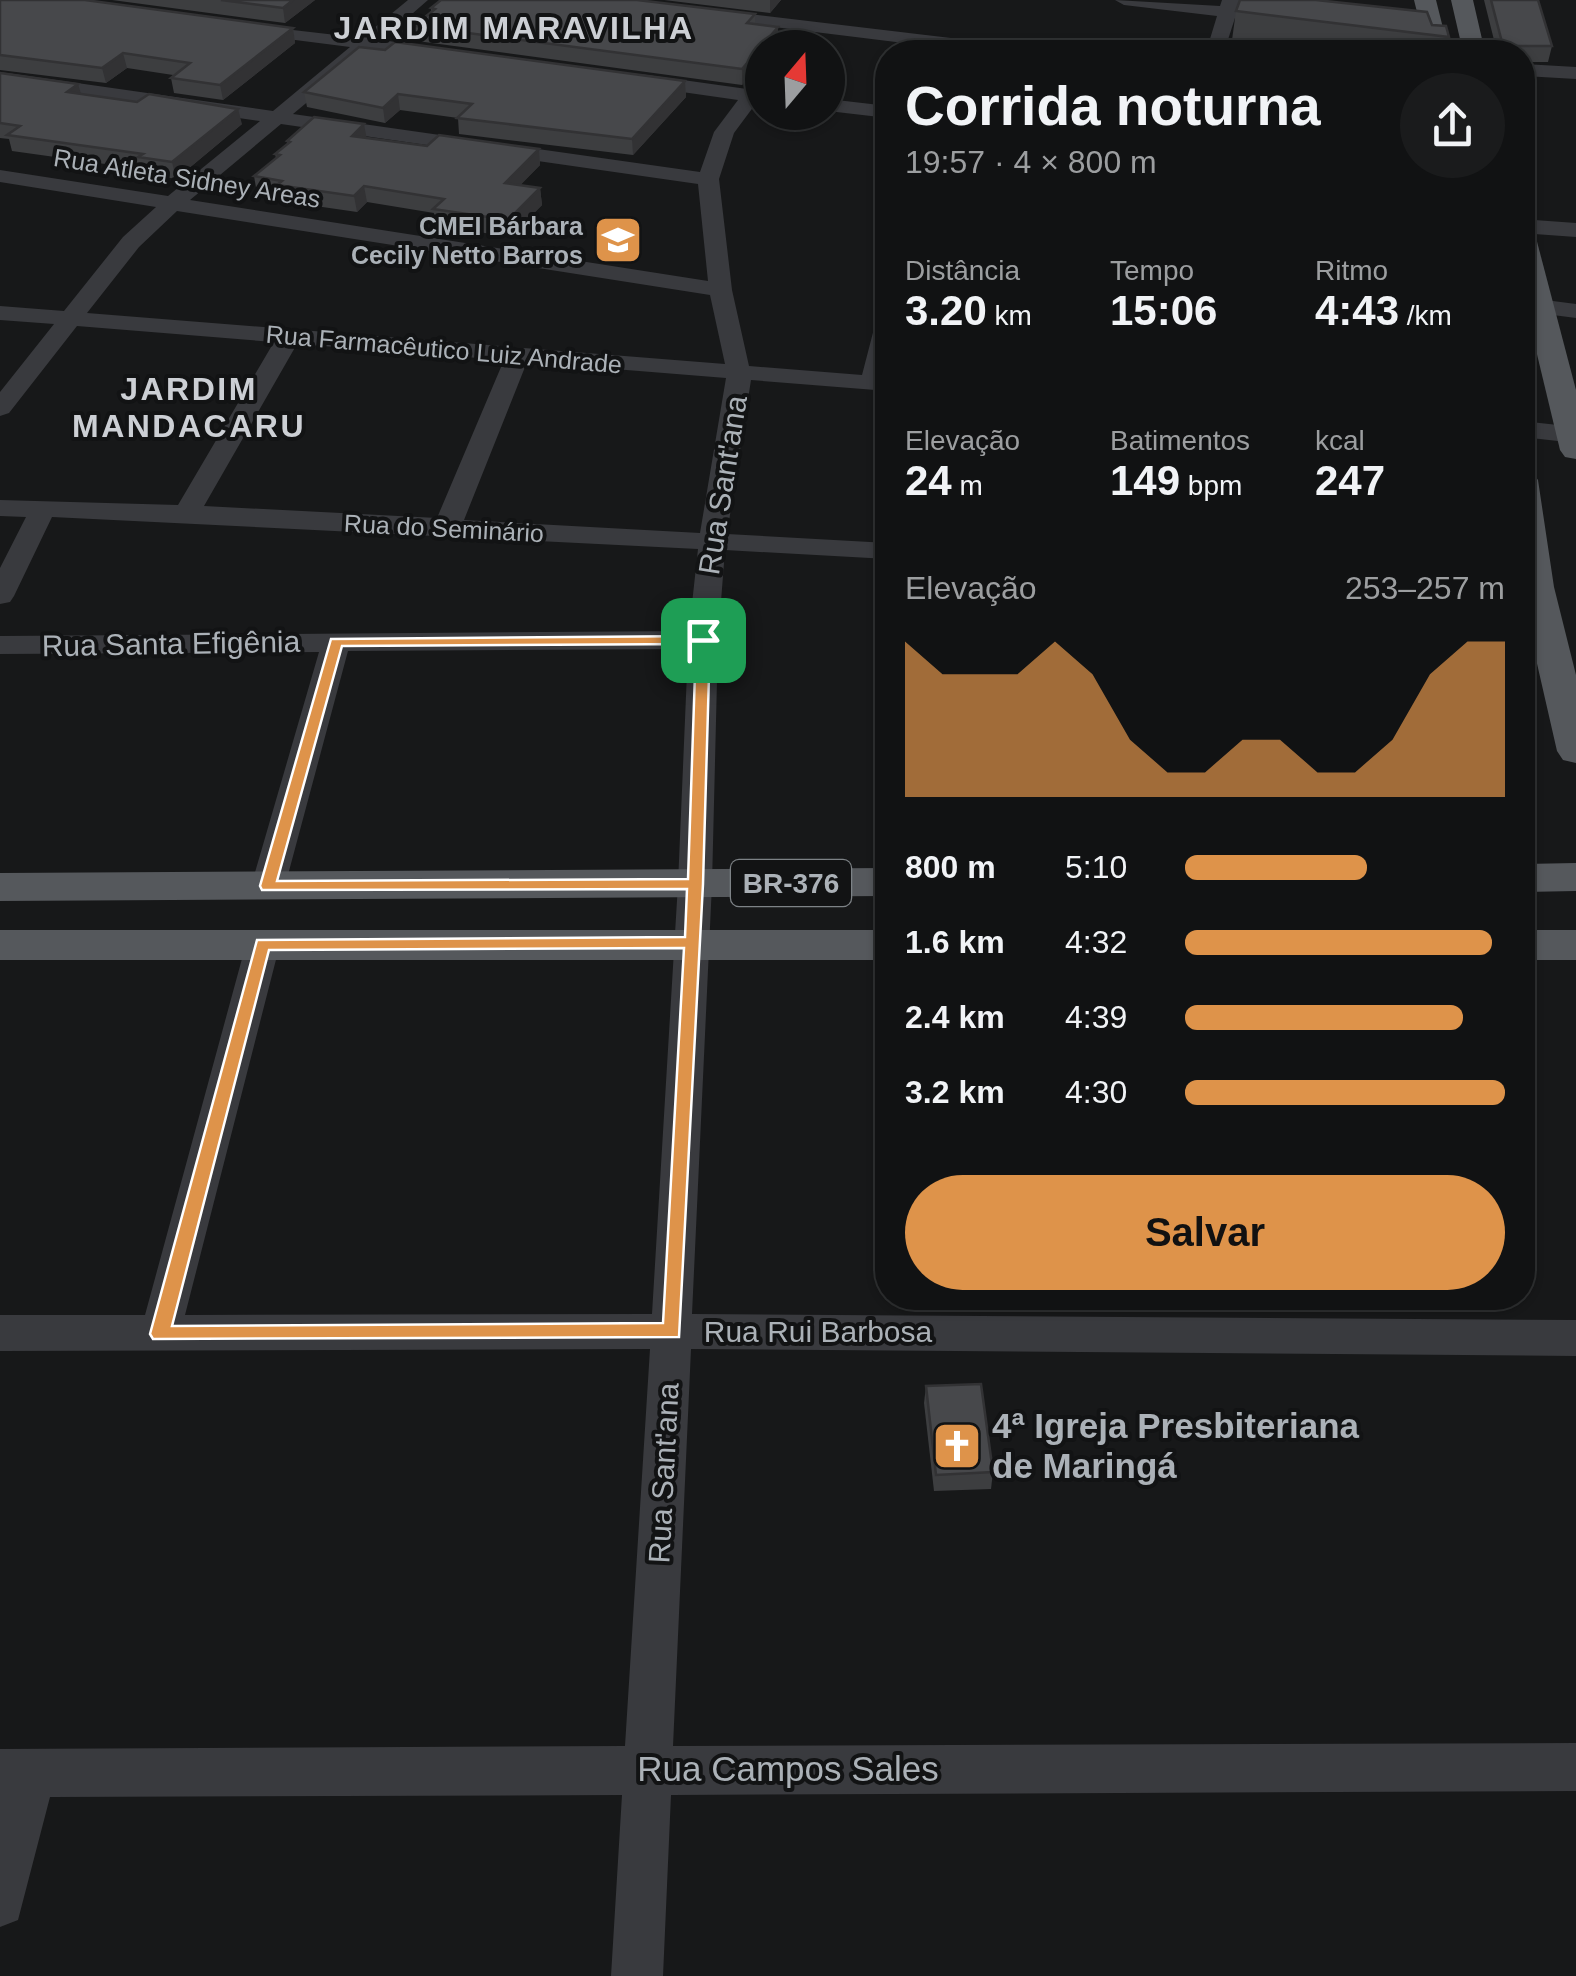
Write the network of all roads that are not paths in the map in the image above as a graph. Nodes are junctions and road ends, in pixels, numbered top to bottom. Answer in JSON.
{"nodes":[{"id":1,"x":418,"y":0,"type":"edge"},
{"id":2,"x":1124,"y":0,"type":"edge"},
{"id":3,"x":1426,"y":0,"type":"edge"},
{"id":4,"x":1462,"y":0,"type":"edge"},
{"id":5,"x":1230,"y":6,"type":"edge"},
{"id":6,"x":680,"y":11,"type":"edge"},
{"id":7,"x":816,"y":20,"type":"junction"},
{"id":8,"x":1304,"y":21,"type":"edge"},
{"id":9,"x":232,"y":26,"type":"edge"},
{"id":10,"x":807,"y":30,"type":"edge"},
{"id":11,"x":943,"y":40,"type":"edge"},
{"id":12,"x":1219,"y":40,"type":"edge"},
{"id":13,"x":1429,"y":40,"type":"edge"},
{"id":14,"x":1471,"y":40,"type":"edge"},
{"id":15,"x":364,"y":44,"type":"junction"},
{"id":16,"x":461,"y":57,"type":"edge"},
{"id":17,"x":1535,"y":71,"type":"edge"},
{"id":18,"x":1576,"y":73,"type":"edge"},
{"id":19,"x":616,"y":77,"type":"edge"},
{"id":20,"x":0,"y":78,"type":"edge"},
{"id":21,"x":745,"y":90,"type":"edge"},
{"id":22,"x":745,"y":107,"type":"edge"},
{"id":23,"x":845,"y":107,"type":"edge"},
{"id":24,"x":875,"y":110,"type":"edge"},
{"id":25,"x":273,"y":119,"type":"junction"},
{"id":26,"x":0,"y":176,"type":"edge"},
{"id":27,"x":708,"y":179,"type":"junction"},
{"id":28,"x":172,"y":204,"type":"junction"},
{"id":29,"x":1535,"y":227,"type":"edge"},
{"id":30,"x":1576,"y":230,"type":"edge"},
{"id":31,"x":720,"y":290,"type":"junction"},
{"id":32,"x":1535,"y":305,"type":"edge"},
{"id":33,"x":1576,"y":311,"type":"edge"},
{"id":34,"x":0,"y":313,"type":"edge"},
{"id":35,"x":1535,"y":314,"type":"edge"},
{"id":36,"x":68,"y":318,"type":"junction"},
{"id":37,"x":289,"y":338,"type":"junction"},
{"id":38,"x":518,"y":355,"type":"junction"},
{"id":39,"x":740,"y":373,"type":"junction"},
{"id":40,"x":875,"y":384,"type":"edge"},
{"id":41,"x":0,"y":408,"type":"edge"},
{"id":42,"x":1535,"y":432,"type":"edge"},
{"id":43,"x":1575,"y":440,"type":"edge"},
{"id":44,"x":44,"y":507,"type":"junction"},
{"id":45,"x":0,"y":508,"type":"edge"},
{"id":46,"x":187,"y":513,"type":"junction"},
{"id":47,"x":447,"y":528,"type":"junction"},
{"id":48,"x":712,"y":542,"type":"junction"},
{"id":49,"x":875,"y":550,"type":"edge"},
{"id":50,"x":0,"y":596,"type":"edge"},
{"id":51,"x":1535,"y":602,"type":"edge"},
{"id":52,"x":703,"y":640,"type":"junction"},
{"id":53,"x":336,"y":642,"type":"junction"},
{"id":54,"x":0,"y":645,"type":"edge"},
{"id":55,"x":1573,"y":729,"type":"edge"},
{"id":56,"x":1535,"y":878,"type":"edge"},
{"id":57,"x":1576,"y":878,"type":"edge"},
{"id":58,"x":875,"y":882,"type":"edge"},
{"id":59,"x":695,"y":884,"type":"junction"},
{"id":60,"x":268,"y":886,"type":"junction"},
{"id":61,"x":0,"y":887,"type":"edge"},
{"id":62,"x":692,"y":943,"type":"junction"},
{"id":63,"x":262,"y":944,"type":"junction"},
{"id":64,"x":875,"y":944,"type":"edge"},
{"id":65,"x":0,"y":945,"type":"edge"},
{"id":66,"x":1535,"y":945,"type":"edge"},
{"id":67,"x":1576,"y":946,"type":"edge"},
{"id":68,"x":672,"y":1332,"type":"junction"},
{"id":69,"x":0,"y":1333,"type":"edge"},
{"id":70,"x":160,"y":1334,"type":"junction"},
{"id":71,"x":1576,"y":1338,"type":"edge"},
{"id":72,"x":1576,"y":1768,"type":"edge"},
{"id":73,"x":648,"y":1770,"type":"junction"},
{"id":74,"x":16,"y":1773,"type":"edge"},
{"id":75,"x":0,"y":1902,"type":"edge"},
{"id":76,"x":638,"y":1976,"type":"edge"}],
"edges":[{"from":1,"to":15,"type":"street"},
{"from":2,"to":5,"type":"street"},
{"from":3,"to":13,"type":"main road"},
{"from":4,"to":14,"type":"main road"},
{"from":5,"to":8,"type":"street"},
{"from":5,"to":12,"type":"street"},
{"from":6,"to":7,"type":"street"},
{"from":7,"to":10,"type":"street"},
{"from":7,"to":11,"type":"street"},
{"from":9,"to":15,"type":"street"},
{"from":15,"to":16,"type":"street"},
{"from":15,"to":25,"type":"street"},
{"from":17,"to":18,"type":"street"},
{"from":19,"to":21,"type":"street"},
{"from":20,"to":25,"type":"street"},
{"from":22,"to":27,"type":"street"},
{"from":23,"to":24,"type":"street"},
{"from":25,"to":27,"type":"street"},
{"from":25,"to":28,"type":"street"},
{"from":26,"to":28,"type":"street","name":"Rua Atleta Sidney Areas"},
{"from":27,"to":31,"type":"street","name":"Rua Sant'ana"},
{"from":28,"to":31,"type":"street","name":"Rua Atleta Sidney Areas"},
{"from":28,"to":36,"type":"street"},
{"from":29,"to":30,"type":"street"},
{"from":31,"to":39,"type":"street","name":"Rua Sant'ana"},
{"from":32,"to":33,"type":"street"},
{"from":34,"to":36,"type":"street","name":"Rua Farmacêutico Luiz Andrade"},
{"from":35,"to":43,"type":"main road"},
{"from":36,"to":37,"type":"street","name":"Rua Farmacêutico Luiz Andrade"},
{"from":36,"to":41,"type":"street"},
{"from":37,"to":38,"type":"street","name":"Rua Farmacêutico Luiz Andrade"},
{"from":37,"to":46,"type":"street"},
{"from":38,"to":39,"type":"street","name":"Rua Farmacêutico Luiz Andrade"},
{"from":38,"to":47,"type":"street"},
{"from":39,"to":40,"type":"street","name":"Rua Farmacêutico Luiz Andrade"},
{"from":39,"to":48,"type":"street","name":"Rua Sant'ana"},
{"from":42,"to":43,"type":"street"},
{"from":44,"to":45,"type":"street","name":"Rua do Seminário"},
{"from":44,"to":46,"type":"street","name":"Rua do Seminário"},
{"from":44,"to":50,"type":"street"},
{"from":46,"to":47,"type":"street","name":"Rua do Seminário"},
{"from":47,"to":48,"type":"street","name":"Rua do Seminário"},
{"from":48,"to":49,"type":"street","name":"Rua do Seminário"},
{"from":48,"to":52,"type":"street","name":"Rua Sant'ana"},
{"from":51,"to":55,"type":"main road"},
{"from":52,"to":53,"type":"street","name":"Rua Santa Efigênia"},
{"from":52,"to":59,"type":"street","name":"Rua Sant'ana"},
{"from":53,"to":54,"type":"street","name":"Rua Santa Efigênia"},
{"from":53,"to":60,"type":"street"},
{"from":56,"to":57,"type":"main road"},
{"from":58,"to":59,"type":"main road","number":"BR-376"},
{"from":59,"to":60,"type":"main road","number":"BR-376"},
{"from":59,"to":62,"type":"street","name":"Rua Sant'ana"},
{"from":60,"to":61,"type":"main road","number":"BR-376"},
{"from":62,"to":63,"type":"main road","number":"BR-376"},
{"from":62,"to":64,"type":"main road","number":"BR-376"},
{"from":62,"to":68,"type":"street","name":"Rua Sant'ana"},
{"from":63,"to":65,"type":"main road","number":"BR-376"},
{"from":63,"to":70,"type":"street"},
{"from":66,"to":67,"type":"main road"},
{"from":68,"to":70,"type":"street","name":"Rua Rui Barbosa"},
{"from":68,"to":71,"type":"street","name":"Rua Rui Barbosa"},
{"from":68,"to":73,"type":"street","name":"Rua Sant'ana"},
{"from":69,"to":70,"type":"street","name":"Rua Rui Barbosa"},
{"from":72,"to":73,"type":"street","name":"Rua Campos Sales"},
{"from":73,"to":74,"type":"street","name":"Rua Campos Sales"},
{"from":73,"to":76,"type":"street","name":"Rua Sant'ana"},
{"from":74,"to":75,"type":"street"}]}
